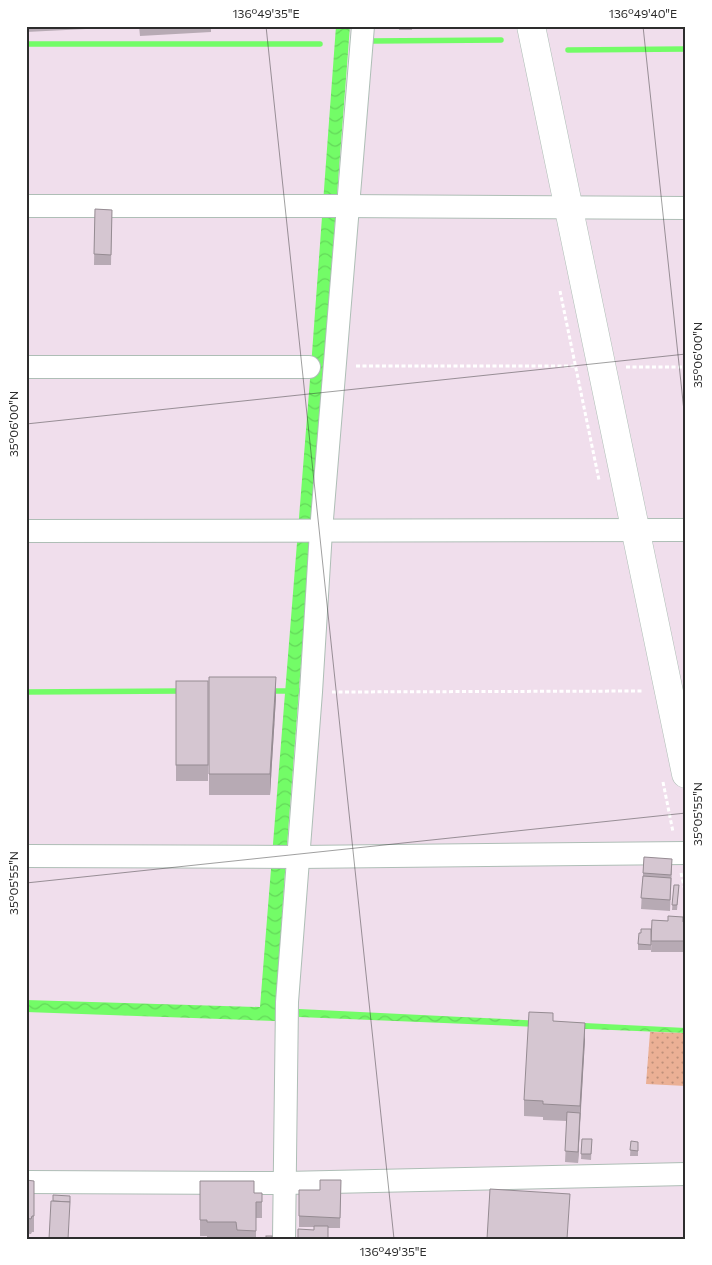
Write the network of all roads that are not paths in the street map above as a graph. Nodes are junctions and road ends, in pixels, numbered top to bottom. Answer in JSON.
{"nodes":[{"id":1,"x":363,"y":26,"type":"edge"},
{"id":2,"x":532,"y":26,"type":"edge"},
{"id":3,"x":26,"y":206,"type":"edge"},
{"id":4,"x":336,"y":206,"type":"junction"},
{"id":5,"x":568,"y":208,"type":"junction"},
{"id":6,"x":686,"y":208,"type":"edge"},
{"id":7,"x":26,"y":367,"type":"edge"},
{"id":8,"x":309,"y":367,"type":"dead end"},
{"id":9,"x":636,"y":529,"type":"junction"},
{"id":10,"x":686,"y":530,"type":"edge"},
{"id":11,"x":26,"y":531,"type":"edge"},
{"id":12,"x":310,"y":531,"type":"junction"},
{"id":13,"x":686,"y":774,"type":"edge"},
{"id":14,"x":686,"y":853,"type":"edge"},
{"id":15,"x":26,"y":856,"type":"edge"},
{"id":16,"x":294,"y":857,"type":"junction"},
{"id":17,"x":686,"y":1174,"type":"edge"},
{"id":18,"x":26,"y":1182,"type":"edge"},
{"id":19,"x":284,"y":1183,"type":"junction"},
{"id":20,"x":284,"y":1239,"type":"edge"}],
"edges":[{"from":1,"to":4,"type":"street"},
{"from":2,"to":5,"type":"street"},
{"from":3,"to":4,"type":"street"},
{"from":4,"to":5,"type":"street"},
{"from":4,"to":12,"type":"street"},
{"from":5,"to":6,"type":"street"},
{"from":5,"to":9,"type":"street"},
{"from":7,"to":8,"type":"street"},
{"from":9,"to":10,"type":"street"},
{"from":9,"to":12,"type":"street"},
{"from":9,"to":13,"type":"street"},
{"from":11,"to":12,"type":"street"},
{"from":12,"to":16,"type":"street"},
{"from":14,"to":16,"type":"street"},
{"from":15,"to":16,"type":"street"},
{"from":16,"to":19,"type":"street"},
{"from":17,"to":19,"type":"street"},
{"from":18,"to":19,"type":"street"},
{"from":19,"to":20,"type":"street"}]}
